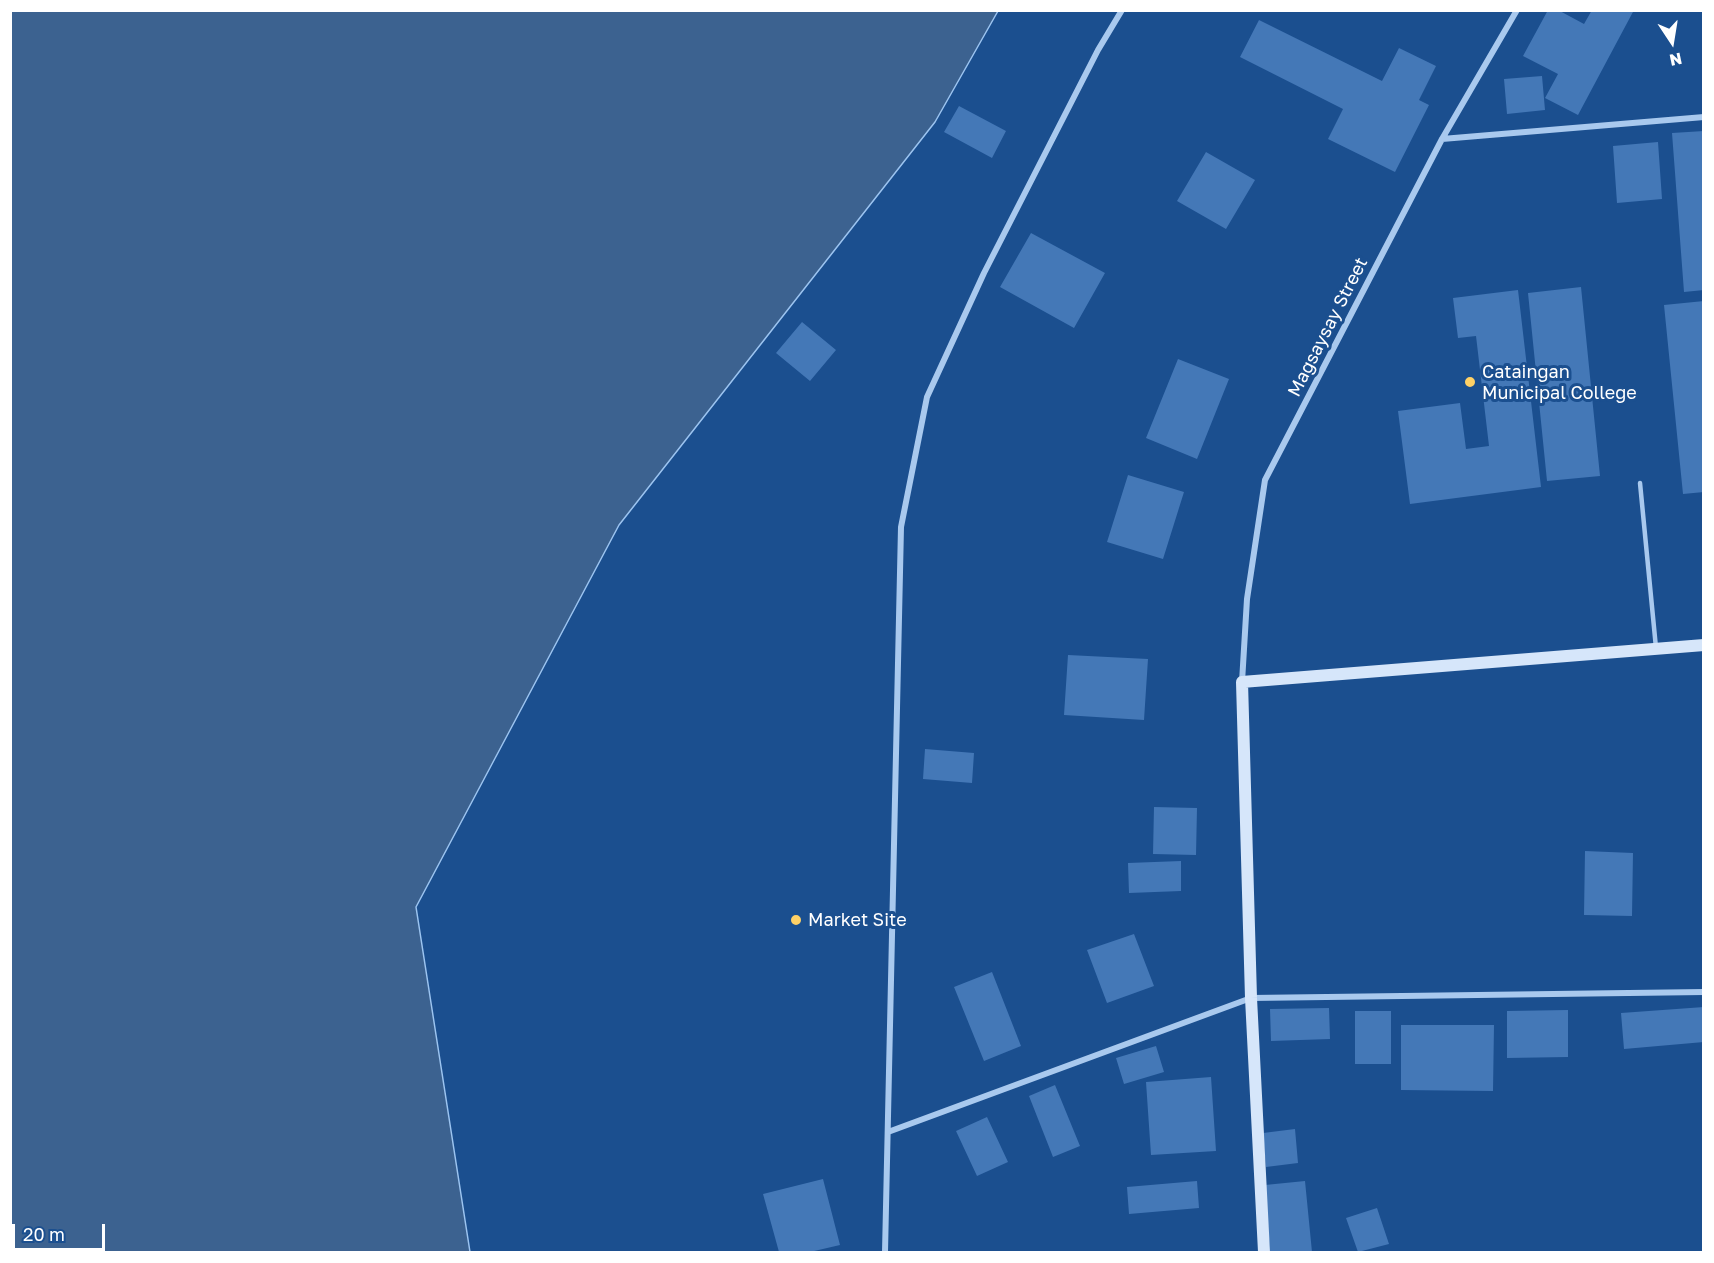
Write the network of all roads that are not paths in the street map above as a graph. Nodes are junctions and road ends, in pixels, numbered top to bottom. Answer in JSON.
{"nodes":[{"id":1,"x":1122,"y":10,"type":"edge"},
{"id":2,"x":1517,"y":10,"type":"edge"},
{"id":3,"x":1704,"y":117,"type":"edge"},
{"id":4,"x":1442,"y":139,"type":"junction"},
{"id":5,"x":1640,"y":483,"type":"dead end"},
{"id":6,"x":1704,"y":645,"type":"edge"},
{"id":7,"x":1656,"y":648,"type":"junction"},
{"id":8,"x":1242,"y":682,"type":"junction"},
{"id":9,"x":1704,"y":992,"type":"edge"},
{"id":10,"x":1251,"y":999,"type":"junction"},
{"id":11,"x":888,"y":1132,"type":"junction"},
{"id":12,"x":885,"y":1252,"type":"edge"},
{"id":13,"x":1264,"y":1252,"type":"edge"}],
"edges":[{"from":1,"to":11,"type":"street"},
{"from":2,"to":4,"type":"street","name":"Magsaysay Street"},
{"from":3,"to":4,"type":"street"},
{"from":4,"to":8,"type":"street","name":"Magsaysay Street"},
{"from":5,"to":7,"type":"lane"},
{"from":6,"to":7,"type":"street"},
{"from":7,"to":8,"type":"street"},
{"from":8,"to":10,"type":"street"},
{"from":9,"to":10,"type":"street"},
{"from":10,"to":11,"type":"street"},
{"from":10,"to":13,"type":"street"},
{"from":11,"to":12,"type":"street"}]}
